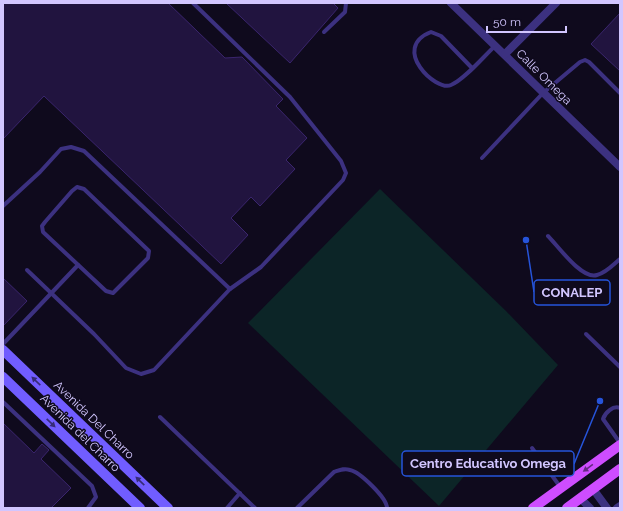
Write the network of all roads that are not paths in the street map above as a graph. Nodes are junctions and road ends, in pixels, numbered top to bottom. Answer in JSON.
{"nodes":[{"id":1,"x":193,"y":3,"type":"edge"},
{"id":2,"x":346,"y":3,"type":"edge"},
{"id":3,"x":451,"y":3,"type":"edge"},
{"id":4,"x":556,"y":3,"type":"edge"},
{"id":5,"x":324,"y":32,"type":"dead end"},
{"id":6,"x":495,"y":45,"type":"junction"},
{"id":7,"x":505,"y":54,"type":"junction"},
{"id":8,"x":472,"y":68,"type":"junction"},
{"id":9,"x":543,"y":93,"type":"junction"},
{"id":10,"x":620,"y":93,"type":"edge"},
{"id":11,"x":482,"y":158,"type":"dead end"},
{"id":12,"x":620,"y":168,"type":"edge"},
{"id":13,"x":3,"y":206,"type":"edge"},
{"id":14,"x":548,"y":236,"type":"dead end"},
{"id":15,"x":620,"y":259,"type":"edge"},
{"id":16,"x":78,"y":265,"type":"junction"},
{"id":17,"x":27,"y":270,"type":"dead end"},
{"id":18,"x":230,"y":289,"type":"junction"},
{"id":19,"x":51,"y":292,"type":"junction"},
{"id":20,"x":586,"y":334,"type":"dead end"},
{"id":21,"x":3,"y":344,"type":"edge"},
{"id":22,"x":3,"y":350,"type":"edge"},
{"id":23,"x":620,"y":367,"type":"edge"},
{"id":24,"x":3,"y":377,"type":"edge"},
{"id":25,"x":3,"y":402,"type":"edge"},
{"id":26,"x":620,"y":408,"type":"edge"},
{"id":27,"x":160,"y":417,"type":"dead end"},
{"id":28,"x":620,"y":444,"type":"edge"},
{"id":29,"x":532,"y":448,"type":"dead end"},
{"id":30,"x":620,"y":469,"type":"edge"},
{"id":31,"x":561,"y":488,"type":"junction"},
{"id":32,"x":593,"y":489,"type":"junction"},
{"id":33,"x":240,"y":493,"type":"junction"},
{"id":34,"x":581,"y":499,"type":"junction"},
{"id":35,"x":620,"y":506,"type":"edge"},
{"id":36,"x":90,"y":507,"type":"edge"},
{"id":37,"x":165,"y":507,"type":"edge"},
{"id":38,"x":140,"y":508,"type":"edge"},
{"id":39,"x":227,"y":508,"type":"edge"},
{"id":40,"x":255,"y":508,"type":"edge"},
{"id":41,"x":296,"y":508,"type":"edge"},
{"id":42,"x":387,"y":508,"type":"edge"},
{"id":43,"x":533,"y":508,"type":"edge"},
{"id":44,"x":567,"y":508,"type":"edge"},
{"id":45,"x":590,"y":508,"type":"edge"},
{"id":46,"x":608,"y":508,"type":"edge"},
{"id":47,"x":617,"y":508,"type":"edge"}],
"edges":[{"from":1,"to":18,"type":"lane"},
{"from":2,"to":5,"type":"lane"},
{"from":3,"to":6,"type":"street","name":"Calle Omega"},
{"from":4,"to":7,"type":"street"},
{"from":6,"to":7,"type":"street","name":"Calle Omega"},
{"from":6,"to":8,"type":"lane"},
{"from":7,"to":9,"type":"street","name":"Calle Omega"},
{"from":8,"to":8,"type":"lane"},
{"from":9,"to":10,"type":"lane"},
{"from":9,"to":11,"type":"lane"},
{"from":9,"to":12,"type":"street","name":"Calle Omega"},
{"from":13,"to":18,"type":"lane"},
{"from":14,"to":15,"type":"lane"},
{"from":16,"to":16,"type":"lane"},
{"from":16,"to":19,"type":"lane"},
{"from":17,"to":19,"type":"lane"},
{"from":18,"to":19,"type":"lane"},
{"from":19,"to":21,"type":"lane"},
{"from":20,"to":23,"type":"lane"},
{"from":37,"to":22,"type":"street","name":"Avenida Del Charro","one_way":true},
{"from":24,"to":38,"type":"street","name":"Avenida del Charro","one_way":true},
{"from":25,"to":36,"type":"lane"},
{"from":26,"to":28,"type":"lane"},
{"from":27,"to":33,"type":"lane"},
{"from":28,"to":31,"type":"main road","one_way":true},
{"from":29,"to":31,"type":"lane"},
{"from":30,"to":32,"type":"main road"},
{"from":31,"to":43,"type":"main road"},
{"from":32,"to":34,"type":"main road"},
{"from":32,"to":46,"type":"street"},
{"from":33,"to":39,"type":"lane"},
{"from":33,"to":40,"type":"lane"},
{"from":34,"to":44,"type":"main road"},
{"from":34,"to":45,"type":"street"},
{"from":35,"to":47,"type":"street"},
{"from":41,"to":42,"type":"lane"}]}
